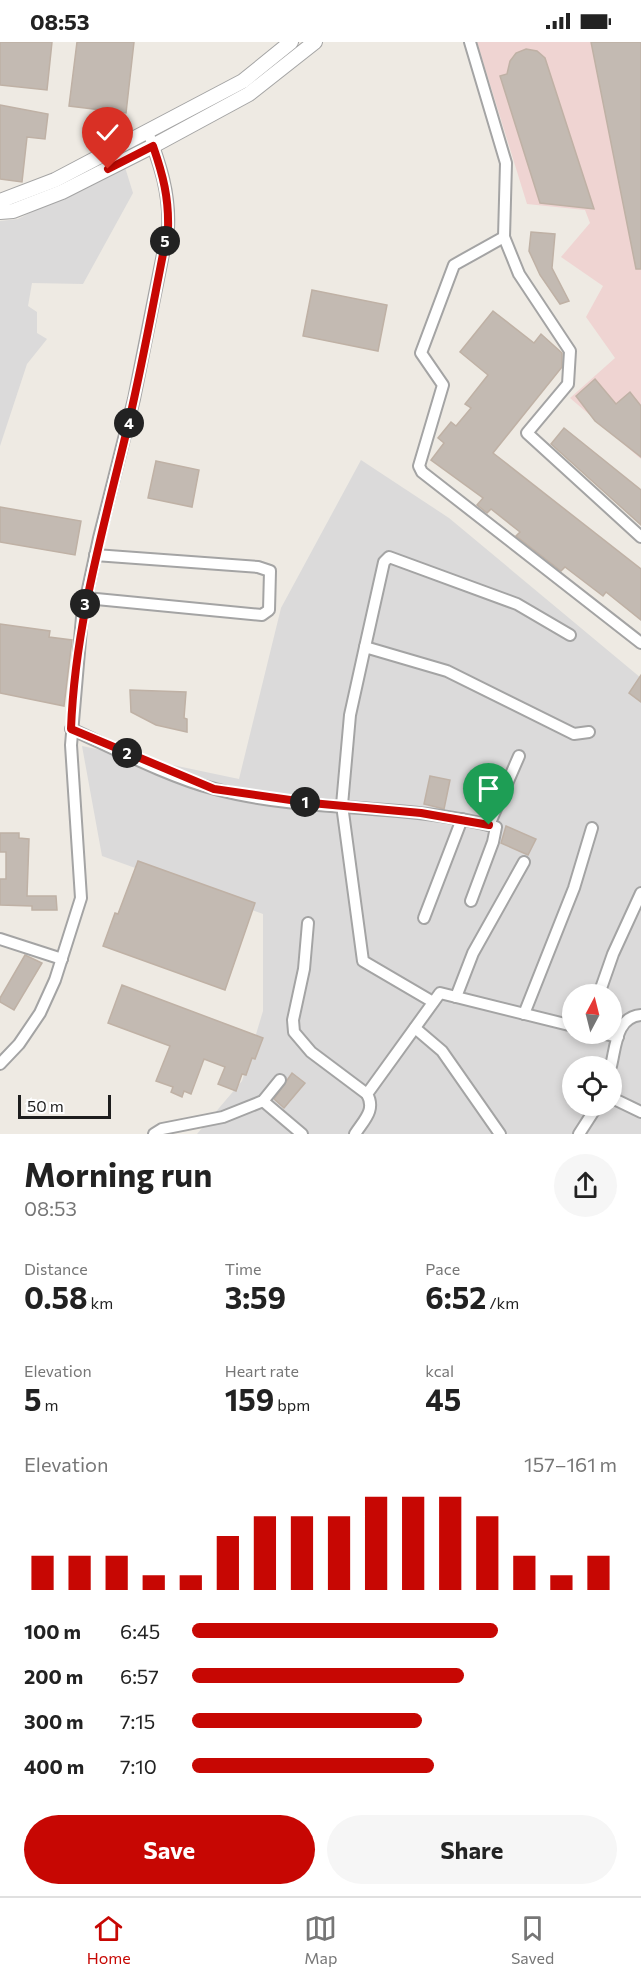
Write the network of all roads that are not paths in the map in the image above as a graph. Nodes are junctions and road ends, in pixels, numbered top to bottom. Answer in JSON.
{"nodes":[{"id":1,"x":291,"y":42,"type":"edge"},
{"id":2,"x":315,"y":42,"type":"edge"},
{"id":3,"x":470,"y":42,"type":"edge"},
{"id":4,"x":148,"y":132,"type":"junction"},
{"id":5,"x":153,"y":146,"type":"junction"},
{"id":6,"x":0,"y":201,"type":"edge"},
{"id":7,"x":0,"y":212,"type":"edge"},
{"id":8,"x":504,"y":237,"type":"junction"},
{"id":9,"x":641,"y":537,"type":"edge"},
{"id":10,"x":95,"y":555,"type":"junction"},
{"id":11,"x":86,"y":598,"type":"junction"},
{"id":12,"x":570,"y":635,"type":"dead end"},
{"id":13,"x":641,"y":643,"type":"edge"},
{"id":14,"x":365,"y":647,"type":"junction"},
{"id":15,"x":71,"y":729,"type":"junction"},
{"id":16,"x":589,"y":732,"type":"dead end"},
{"id":17,"x":519,"y":756,"type":"dead end"},
{"id":18,"x":342,"y":805,"type":"junction"},
{"id":19,"x":462,"y":819,"type":"junction"},
{"id":20,"x":489,"y":825,"type":"junction"},
{"id":21,"x":592,"y":828,"type":"dead end"},
{"id":22,"x":524,"y":862,"type":"dead end"},
{"id":23,"x":641,"y":893,"type":"edge"},
{"id":24,"x":471,"y":901,"type":"dead end"},
{"id":25,"x":424,"y":918,"type":"dead end"},
{"id":26,"x":308,"y":923,"type":"dead end"},
{"id":27,"x":0,"y":939,"type":"edge"},
{"id":28,"x":62,"y":959,"type":"junction"},
{"id":29,"x":602,"y":984,"type":"edge"},
{"id":30,"x":456,"y":998,"type":"junction"},
{"id":31,"x":433,"y":1002,"type":"junction"},
{"id":32,"x":524,"y":1014,"type":"junction"},
{"id":33,"x":641,"y":1015,"type":"edge"},
{"id":34,"x":562,"y":1023,"type":"edge"},
{"id":35,"x":622,"y":1026,"type":"edge"},
{"id":36,"x":415,"y":1028,"type":"junction"},
{"id":37,"x":0,"y":1064,"type":"edge"},
{"id":38,"x":280,"y":1080,"type":"dead end"},
{"id":39,"x":367,"y":1094,"type":"junction"},
{"id":40,"x":263,"y":1101,"type":"junction"},
{"id":41,"x":622,"y":1103,"type":"edge"},
{"id":42,"x":641,"y":1113,"type":"edge"},
{"id":43,"x":591,"y":1116,"type":"edge"},
{"id":44,"x":154,"y":1134,"type":"edge"},
{"id":45,"x":302,"y":1134,"type":"edge"},
{"id":46,"x":355,"y":1134,"type":"edge"},
{"id":47,"x":500,"y":1134,"type":"edge"},
{"id":48,"x":579,"y":1134,"type":"edge"}],
"edges":[{"from":1,"to":4,"type":"street"},
{"from":2,"to":5,"type":"street"},
{"from":3,"to":8,"type":"street"},
{"from":4,"to":5,"type":"street"},
{"from":4,"to":6,"type":"street"},
{"from":5,"to":7,"type":"street"},
{"from":5,"to":10,"type":"street"},
{"from":8,"to":9,"type":"street"},
{"from":8,"to":13,"type":"street"},
{"from":10,"to":11,"type":"street"},
{"from":10,"to":11,"type":"street"},
{"from":11,"to":15,"type":"street"},
{"from":12,"to":14,"type":"street"},
{"from":14,"to":16,"type":"street"},
{"from":14,"to":18,"type":"street"},
{"from":15,"to":18,"type":"street"},
{"from":15,"to":28,"type":"street"},
{"from":17,"to":20,"type":"street"},
{"from":18,"to":19,"type":"street"},
{"from":18,"to":31,"type":"street"},
{"from":19,"to":20,"type":"street"},
{"from":19,"to":25,"type":"street"},
{"from":20,"to":24,"type":"street"},
{"from":21,"to":32,"type":"street"},
{"from":22,"to":30,"type":"street"},
{"from":23,"to":29,"type":"street"},
{"from":26,"to":39,"type":"street"},
{"from":27,"to":28,"type":"street"},
{"from":28,"to":37,"type":"street"},
{"from":30,"to":31,"type":"street"},
{"from":30,"to":32,"type":"street"},
{"from":31,"to":36,"type":"street"},
{"from":32,"to":34,"type":"street"},
{"from":33,"to":35,"type":"street"},
{"from":36,"to":39,"type":"street"},
{"from":36,"to":47,"type":"street"},
{"from":38,"to":40,"type":"street"},
{"from":39,"to":46,"type":"street"},
{"from":40,"to":44,"type":"street"},
{"from":40,"to":45,"type":"street"},
{"from":41,"to":42,"type":"street"},
{"from":43,"to":48,"type":"street"}]}
